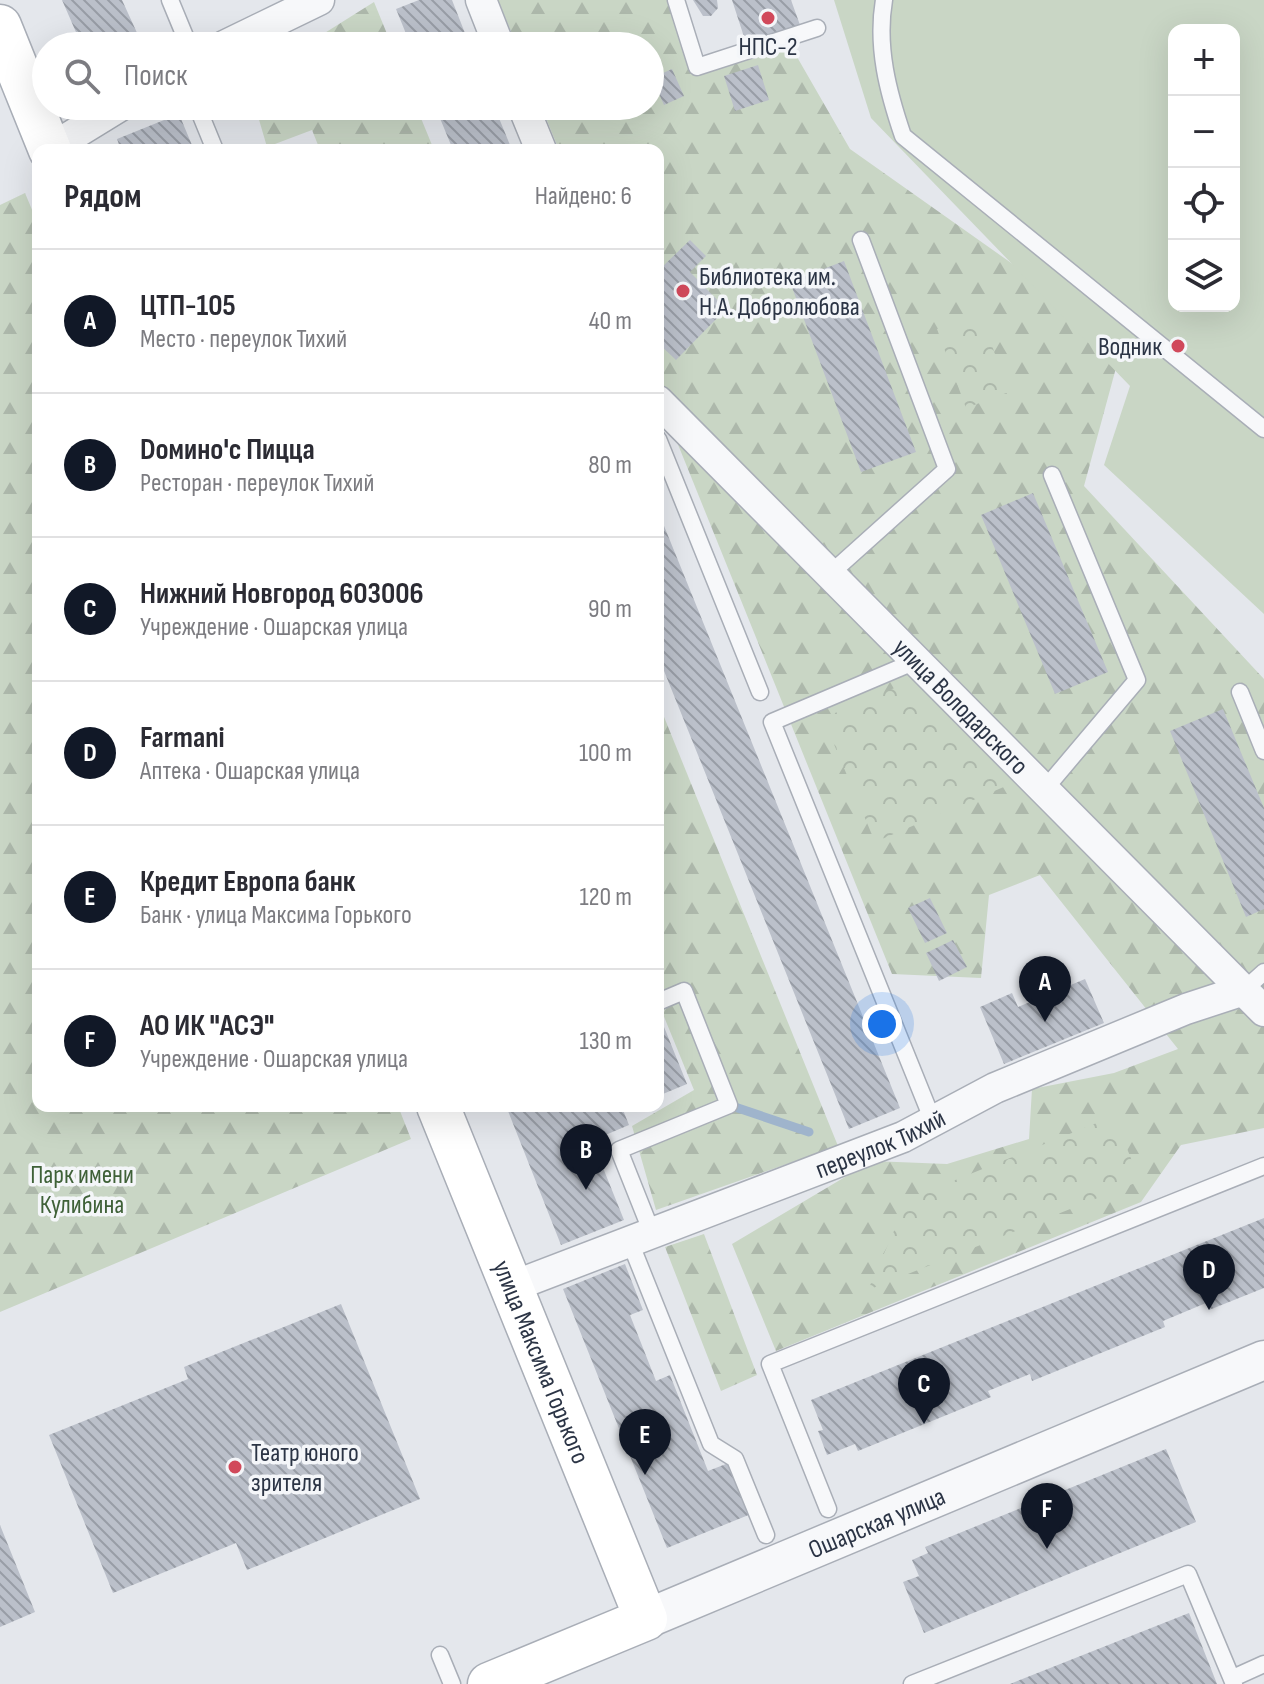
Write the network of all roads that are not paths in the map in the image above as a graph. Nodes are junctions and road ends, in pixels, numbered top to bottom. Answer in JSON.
{"nodes":[{"id":1,"x":170,"y":0,"type":"edge"},
{"id":2,"x":319,"y":0,"type":"edge"},
{"id":3,"x":481,"y":0,"type":"edge"},
{"id":4,"x":676,"y":0,"type":"edge"},
{"id":5,"x":884,"y":0,"type":"edge"},
{"id":6,"x":0,"y":26,"type":"edge"},
{"id":7,"x":817,"y":28,"type":"dead end"},
{"id":8,"x":183,"y":32,"type":"edge"},
{"id":9,"x":253,"y":32,"type":"edge"},
{"id":10,"x":494,"y":32,"type":"edge"},
{"id":11,"x":11,"y":83,"type":"edge"},
{"id":12,"x":32,"y":119,"type":"edge"},
{"id":13,"x":33,"y":120,"type":"edge"},
{"id":14,"x":98,"y":120,"type":"edge"},
{"id":15,"x":203,"y":120,"type":"edge"},
{"id":16,"x":529,"y":120,"type":"edge"},
{"id":17,"x":47,"y":144,"type":"edge"},
{"id":18,"x":60,"y":144,"type":"edge"},
{"id":19,"x":213,"y":144,"type":"edge"},
{"id":20,"x":539,"y":144,"type":"edge"},
{"id":21,"x":861,"y":240,"type":"dead end"},
{"id":22,"x":664,"y":407,"type":"edge"},
{"id":23,"x":1264,"y":429,"type":"edge"},
{"id":24,"x":664,"y":454,"type":"edge"},
{"id":25,"x":1052,"y":475,"type":"dead end"},
{"id":26,"x":830,"y":574,"type":"junction"},
{"id":27,"x":916,"y":661,"type":"junction"},
{"id":28,"x":760,"y":692,"type":"dead end"},
{"id":29,"x":1240,"y":692,"type":"dead end"},
{"id":30,"x":1264,"y":751,"type":"edge"},
{"id":31,"x":1044,"y":790,"type":"junction"},
{"id":32,"x":1257,"y":991,"type":"edge"},
{"id":33,"x":664,"y":999,"type":"edge"},
{"id":34,"x":440,"y":1112,"type":"edge"},
{"id":35,"x":933,"y":1121,"type":"junction"},
{"id":36,"x":1264,"y":1166,"type":"edge"},
{"id":37,"x":641,"y":1237,"type":"junction"},
{"id":38,"x":511,"y":1287,"type":"junction"},
{"id":39,"x":1264,"y":1360,"type":"edge"},
{"id":40,"x":828,"y":1509,"type":"dead end"},
{"id":41,"x":766,"y":1535,"type":"dead end"},
{"id":42,"x":646,"y":1619,"type":"junction"},
{"id":43,"x":440,"y":1655,"type":"dead end"},
{"id":44,"x":1264,"y":1664,"type":"edge"},
{"id":45,"x":1234,"y":1681,"type":"edge"},
{"id":46,"x":452,"y":1684,"type":"edge"},
{"id":47,"x":489,"y":1684,"type":"edge"},
{"id":48,"x":912,"y":1684,"type":"edge"}],
"edges":[{"from":1,"to":8,"type":"lane"},
{"from":2,"to":9,"type":"street"},
{"from":3,"to":10,"type":"street"},
{"from":4,"to":7,"type":"lane"},
{"from":5,"to":23,"type":"lane"},
{"from":6,"to":11,"type":"main road"},
{"from":11,"to":12,"type":"main road"},
{"from":13,"to":17,"type":"main road"},
{"from":14,"to":18,"type":"street"},
{"from":15,"to":19,"type":"lane"},
{"from":16,"to":20,"type":"street"},
{"from":21,"to":26,"type":"lane"},
{"from":22,"to":26,"type":"street","name":"улица Володарского"},
{"from":24,"to":28,"type":"lane"},
{"from":25,"to":31,"type":"lane"},
{"from":26,"to":27,"type":"street","name":"улица Володарского"},
{"from":27,"to":31,"type":"street","name":"улица Володарского"},
{"from":27,"to":35,"type":"lane"},
{"from":29,"to":30,"type":"lane"},
{"from":31,"to":32,"type":"street","name":"улица Володарского"},
{"from":32,"to":35,"type":"street","name":"переулок Тихий"},
{"from":33,"to":37,"type":"lane"},
{"from":34,"to":38,"type":"main road","name":"улица Максима Горького"},
{"from":35,"to":37,"type":"street","name":"переулок Тихий"},
{"from":36,"to":40,"type":"lane"},
{"from":37,"to":38,"type":"street","name":"переулок Тихий"},
{"from":37,"to":41,"type":"lane"},
{"from":38,"to":42,"type":"main road","name":"улица Максима Горького"},
{"from":39,"to":42,"type":"street","name":"Ошарская улица"},
{"from":42,"to":47,"type":"main road","name":"Ошарская улица"},
{"from":43,"to":46,"type":"lane"},
{"from":44,"to":45,"type":"lane"},
{"from":45,"to":48,"type":"lane"}]}
